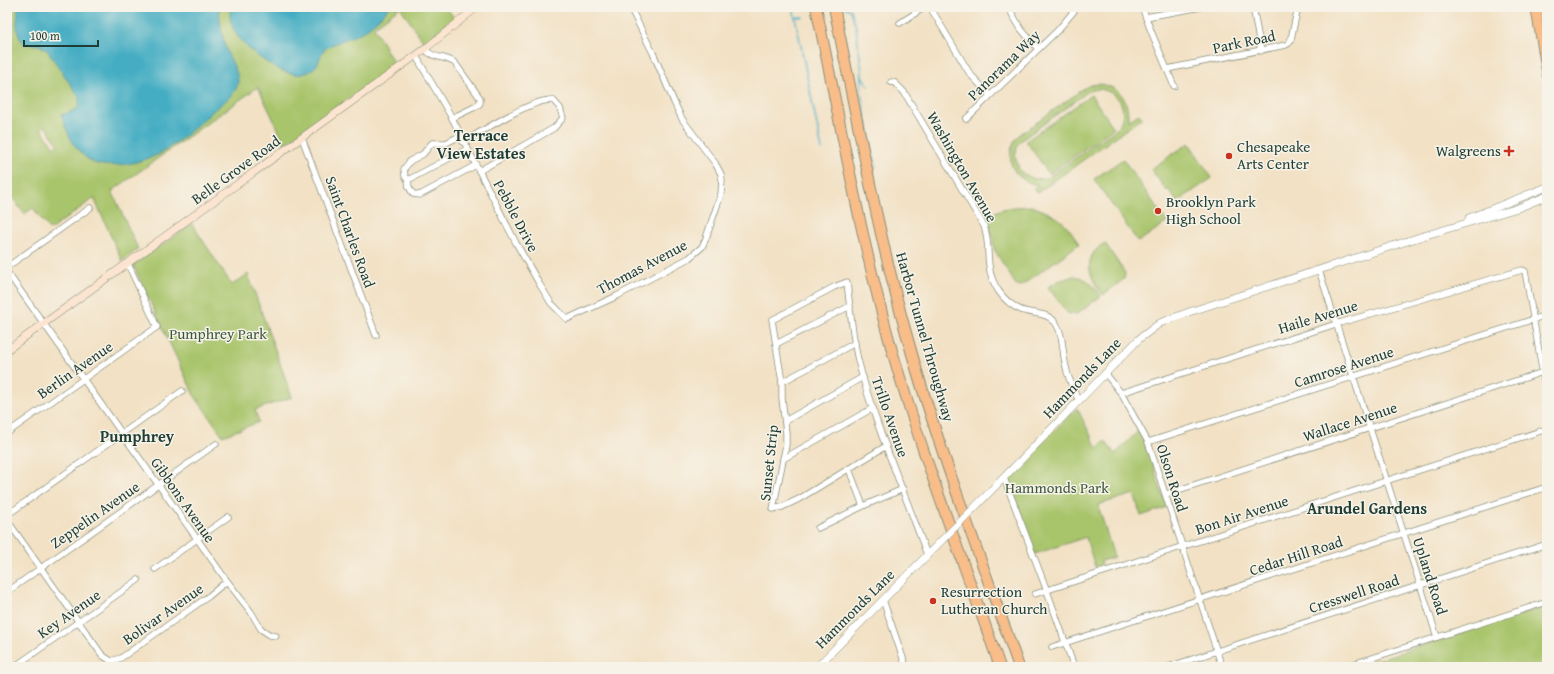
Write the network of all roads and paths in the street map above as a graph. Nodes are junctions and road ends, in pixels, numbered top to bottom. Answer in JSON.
{"nodes":[{"id":1,"x":477,"y":7,"type":"edge"},
{"id":2,"x":630,"y":7,"type":"edge"},
{"id":3,"x":816,"y":7,"type":"edge"},
{"id":4,"x":834,"y":7,"type":"edge"},
{"id":5,"x":925,"y":7,"type":"edge"},
{"id":6,"x":930,"y":7,"type":"edge"},
{"id":7,"x":1008,"y":7,"type":"edge"},
{"id":8,"x":1142,"y":7,"type":"edge"},
{"id":9,"x":1201,"y":7,"type":"edge"},
{"id":10,"x":1253,"y":7,"type":"edge"},
{"id":11,"x":1298,"y":7,"type":"edge"},
{"id":12,"x":1535,"y":7,"type":"edge"},
{"id":13,"x":1543,"y":7,"type":"edge"},
{"id":14,"x":1074,"y":11,"type":"dead end"},
{"id":15,"x":1146,"y":18,"type":"junction"},
{"id":16,"x":900,"y":23,"type":"dead end"},
{"id":17,"x":1547,"y":28,"type":"edge"},
{"id":18,"x":425,"y":49,"type":"junction"},
{"id":19,"x":1038,"y":49,"type":"junction"},
{"id":20,"x":1261,"y":51,"type":"junction"},
{"id":21,"x":416,"y":56,"type":"junction"},
{"id":22,"x":1167,"y":69,"type":"junction"},
{"id":23,"x":1547,"y":76,"type":"edge"},
{"id":24,"x":891,"y":82,"type":"dead end"},
{"id":25,"x":1174,"y":86,"type":"dead end"},
{"id":26,"x":990,"y":95,"type":"junction"},
{"id":27,"x":452,"y":118,"type":"junction"},
{"id":28,"x":966,"y":119,"type":"dead end"},
{"id":29,"x":460,"y":136,"type":"junction"},
{"id":30,"x":302,"y":138,"type":"junction"},
{"id":31,"x":463,"y":142,"type":"junction"},
{"id":32,"x":467,"y":149,"type":"junction"},
{"id":33,"x":477,"y":168,"type":"junction"},
{"id":34,"x":408,"y":180,"type":"junction"},
{"id":35,"x":1547,"y":187,"type":"edge"},
{"id":36,"x":1532,"y":193,"type":"junction"},
{"id":37,"x":1547,"y":196,"type":"edge"},
{"id":38,"x":1514,"y":200,"type":"junction"},
{"id":39,"x":90,"y":208,"type":"dead end"},
{"id":40,"x":1518,"y":208,"type":"junction"},
{"id":41,"x":1488,"y":217,"type":"junction"},
{"id":42,"x":1443,"y":230,"type":"junction"},
{"id":43,"x":128,"y":264,"type":"junction"},
{"id":44,"x":7,"y":267,"type":"edge"},
{"id":45,"x":1319,"y":270,"type":"junction"},
{"id":46,"x":7,"y":272,"type":"edge"},
{"id":47,"x":850,"y":306,"type":"junction"},
{"id":48,"x":1547,"y":316,"type":"edge"},
{"id":49,"x":567,"y":319,"type":"joint"},
{"id":50,"x":772,"y":320,"type":"joint"},
{"id":51,"x":1533,"y":320,"type":"junction"},
{"id":52,"x":44,"y":324,"type":"junction"},
{"id":53,"x":1336,"y":324,"type":"junction"},
{"id":54,"x":376,"y":335,"type":"dead end"},
{"id":55,"x":855,"y":343,"type":"junction"},
{"id":56,"x":776,"y":344,"type":"junction"},
{"id":57,"x":7,"y":350,"type":"edge"},
{"id":58,"x":1543,"y":372,"type":"junction"},
{"id":59,"x":1105,"y":373,"type":"junction"},
{"id":60,"x":863,"y":377,"type":"junction"},
{"id":61,"x":1352,"y":377,"type":"junction"},
{"id":62,"x":83,"y":379,"type":"junction"},
{"id":63,"x":782,"y":382,"type":"junction"},
{"id":64,"x":182,"y":391,"type":"dead end"},
{"id":65,"x":1121,"y":393,"type":"junction"},
{"id":66,"x":1547,"y":397,"type":"edge"},
{"id":67,"x":1079,"y":401,"type":"junction"},
{"id":68,"x":873,"y":408,"type":"junction"},
{"id":69,"x":785,"y":421,"type":"junction"},
{"id":70,"x":1369,"y":428,"type":"junction"},
{"id":71,"x":1547,"y":429,"type":"edge"},
{"id":72,"x":7,"y":433,"type":"edge"},
{"id":73,"x":122,"y":434,"type":"junction"},
{"id":74,"x":1148,"y":442,"type":"junction"},
{"id":75,"x":216,"y":444,"type":"dead end"},
{"id":76,"x":886,"y":446,"type":"junction"},
{"id":77,"x":783,"y":459,"type":"junction"},
{"id":78,"x":849,"y":469,"type":"junction"},
{"id":79,"x":1004,"y":478,"type":"junction"},
{"id":80,"x":1387,"y":481,"type":"junction"},
{"id":81,"x":158,"y":485,"type":"junction"},
{"id":82,"x":1547,"y":487,"type":"edge"},
{"id":83,"x":903,"y":489,"type":"junction"},
{"id":84,"x":1166,"y":494,"type":"junction"},
{"id":85,"x":863,"y":506,"type":"junction"},
{"id":86,"x":7,"y":515,"type":"edge"},
{"id":87,"x":228,"y":517,"type":"dead end"},
{"id":88,"x":7,"y":520,"type":"edge"},
{"id":89,"x":818,"y":528,"type":"dead end"},
{"id":90,"x":1404,"y":533,"type":"junction"},
{"id":91,"x":197,"y":539,"type":"junction"},
{"id":92,"x":1547,"y":544,"type":"edge"},
{"id":93,"x":1182,"y":547,"type":"junction"},
{"id":94,"x":927,"y":555,"type":"junction"},
{"id":95,"x":984,"y":566,"type":"junction"},
{"id":96,"x":41,"y":568,"type":"junction"},
{"id":97,"x":155,"y":569,"type":"dead end"},
{"id":98,"x":138,"y":580,"type":"dead end"},
{"id":99,"x":226,"y":581,"type":"junction"},
{"id":100,"x":1420,"y":585,"type":"junction"},
{"id":101,"x":1047,"y":591,"type":"junction"},
{"id":102,"x":7,"y":592,"type":"edge"},
{"id":103,"x":1035,"y":594,"type":"dead end"},
{"id":104,"x":1200,"y":599,"type":"junction"},
{"id":105,"x":883,"y":600,"type":"junction"},
{"id":106,"x":1547,"y":602,"type":"edge"},
{"id":107,"x":78,"y":622,"type":"junction"},
{"id":108,"x":276,"y":636,"type":"dead end"},
{"id":109,"x":1437,"y":637,"type":"junction"},
{"id":110,"x":1066,"y":643,"type":"junction"},
{"id":111,"x":1052,"y":647,"type":"dead end"},
{"id":112,"x":1217,"y":651,"type":"junction"},
{"id":113,"x":14,"y":667,"type":"edge"},
{"id":114,"x":817,"y":667,"type":"edge"},
{"id":115,"x":906,"y":667,"type":"edge"},
{"id":116,"x":1000,"y":667,"type":"edge"},
{"id":117,"x":1019,"y":667,"type":"edge"},
{"id":118,"x":1024,"y":667,"type":"edge"},
{"id":119,"x":1074,"y":667,"type":"edge"},
{"id":120,"x":1168,"y":667,"type":"edge"},
{"id":121,"x":1222,"y":667,"type":"edge"},
{"id":122,"x":1344,"y":667,"type":"edge"}],
"edges":[{"from":1,"to":18,"type":"main road","name":"Belle Grove Road"},
{"from":2,"to":49,"type":"street","name":"Thomas Avenue"},
{"from":3,"to":116,"type":"highway"},
{"from":4,"to":95,"type":"highway","name":"Harbor Tunnel Throughway"},
{"from":5,"to":16,"type":"street"},
{"from":6,"to":26,"type":"street"},
{"from":7,"to":19,"type":"street"},
{"from":8,"to":15,"type":"street"},
{"from":9,"to":15,"type":"street"},
{"from":10,"to":20,"type":"street"},
{"from":11,"to":20,"type":"street","name":"Park Road"},
{"from":12,"to":23,"type":"main road"},
{"from":13,"to":17,"type":"main road"},
{"from":14,"to":19,"type":"street","name":"Panorama Way"},
{"from":15,"to":22,"type":"street"},
{"from":18,"to":21,"type":"main road","name":"Belle Grove Road"},
{"from":18,"to":27,"type":"street"},
{"from":19,"to":26,"type":"street","name":"Panorama Way"},
{"from":20,"to":22,"type":"street","name":"Park Road"},
{"from":21,"to":27,"type":"street","name":"Pebble Drive"},
{"from":21,"to":30,"type":"main road","name":"Belle Grove Road"},
{"from":22,"to":25,"type":"street"},
{"from":24,"to":67,"type":"street","name":"Washington Avenue"},
{"from":26,"to":28,"type":"street","name":"Panorama Way"},
{"from":27,"to":29,"type":"street","name":"Pebble Drive"},
{"from":29,"to":31,"type":"street","name":"Pebble Drive"},
{"from":29,"to":34,"type":"street"},
{"from":30,"to":43,"type":"main road","name":"Belle Grove Road"},
{"from":30,"to":54,"type":"street","name":"Saint Charles Road"},
{"from":31,"to":32,"type":"street","name":"Pebble Drive"},
{"from":31,"to":33,"type":"street"},
{"from":32,"to":33,"type":"street","name":"Pebble Drive"},
{"from":32,"to":34,"type":"street"},
{"from":33,"to":34,"type":"street"},
{"from":33,"to":49,"type":"street","name":"Pebble Drive"},
{"from":35,"to":36,"type":"street","name":"Hammonds Lane"},
{"from":36,"to":38,"type":"street","name":"Hammonds Lane"},
{"from":36,"to":40,"type":"street"},
{"from":37,"to":40,"type":"street","name":"Hammonds Lane"},
{"from":38,"to":41,"type":"street"},
{"from":38,"to":42,"type":"street","name":"Hammonds Lane"},
{"from":39,"to":44,"type":"street"},
{"from":40,"to":41,"type":"street","name":"Hammonds Lane"},
{"from":41,"to":42,"type":"street","name":"Hammonds Lane"},
{"from":42,"to":45,"type":"street","name":"Hammonds Lane"},
{"from":43,"to":52,"type":"main road","name":"Belle Grove Road"},
{"from":43,"to":62,"type":"street","name":"Berlin Avenue"},
{"from":45,"to":53,"type":"street","name":"Upland Road"},
{"from":45,"to":59,"type":"street","name":"Hammonds Lane"},
{"from":46,"to":52,"type":"street","name":"Gibbons Avenue"},
{"from":47,"to":50,"type":"street","name":"Trillo Avenue"},
{"from":47,"to":55,"type":"street","name":"Trillo Avenue"},
{"from":47,"to":56,"type":"street"},
{"from":48,"to":51,"type":"street","name":"Camrose Avenue"},
{"from":50,"to":56,"type":"street","name":"Sunset Strip"},
{"from":51,"to":53,"type":"street","name":"Haile Avenue"},
{"from":51,"to":58,"type":"street"},
{"from":51,"to":61,"type":"street","name":"Camrose Avenue"},
{"from":52,"to":57,"type":"main road","name":"Belle Grove Road"},
{"from":52,"to":62,"type":"street","name":"Gibbons Avenue"},
{"from":53,"to":61,"type":"street","name":"Upland Road"},
{"from":53,"to":65,"type":"street","name":"Haile Avenue"},
{"from":55,"to":60,"type":"street","name":"Trillo Avenue"},
{"from":55,"to":63,"type":"street"},
{"from":56,"to":63,"type":"street","name":"Sunset Strip"},
{"from":58,"to":66,"type":"street"},
{"from":58,"to":70,"type":"street","name":"Wallace Avenue"},
{"from":59,"to":65,"type":"street","name":"Olson Road"},
{"from":59,"to":67,"type":"street","name":"Hammonds Lane"},
{"from":60,"to":68,"type":"street","name":"Trillo Avenue"},
{"from":60,"to":69,"type":"street"},
{"from":61,"to":70,"type":"street","name":"Upland Road"},
{"from":61,"to":74,"type":"street","name":"Camrose Avenue"},
{"from":62,"to":72,"type":"street","name":"Berlin Avenue"},
{"from":62,"to":73,"type":"street","name":"Gibbons Avenue"},
{"from":63,"to":69,"type":"street","name":"Sunset Strip"},
{"from":64,"to":73,"type":"street"},
{"from":65,"to":74,"type":"street","name":"Olson Road"},
{"from":67,"to":79,"type":"street","name":"Hammonds Lane"},
{"from":68,"to":76,"type":"street","name":"Trillo Avenue"},
{"from":68,"to":77,"type":"street"},
{"from":69,"to":77,"type":"street","name":"Sunset Strip"},
{"from":70,"to":80,"type":"street","name":"Upland Road"},
{"from":70,"to":84,"type":"street","name":"Wallace Avenue"},
{"from":71,"to":80,"type":"street","name":"Bon Air Avenue"},
{"from":73,"to":81,"type":"street","name":"Gibbons Avenue"},
{"from":73,"to":86,"type":"street"},
{"from":74,"to":84,"type":"street","name":"Olson Road"},
{"from":75,"to":81,"type":"street","name":"Zeppelin Avenue"},
{"from":76,"to":78,"type":"street","name":"Sunset Strip"},
{"from":76,"to":83,"type":"street","name":"Trillo Avenue"},
{"from":77,"to":78,"type":"street","name":"Sunset Strip"},
{"from":78,"to":85,"type":"street"},
{"from":79,"to":94,"type":"street","name":"Hammonds Lane","bridge":true},
{"from":79,"to":101,"type":"street"},
{"from":80,"to":90,"type":"street","name":"Upland Road"},
{"from":80,"to":93,"type":"street","name":"Bon Air Avenue"},
{"from":81,"to":91,"type":"street","name":"Gibbons Avenue"},
{"from":81,"to":96,"type":"street","name":"Zeppelin Avenue"},
{"from":82,"to":90,"type":"street","name":"Cedar Hill Road"},
{"from":83,"to":85,"type":"street"},
{"from":83,"to":94,"type":"street","name":"Trillo Avenue"},
{"from":84,"to":93,"type":"street","name":"Olson Road"},
{"from":85,"to":89,"type":"street"},
{"from":87,"to":91,"type":"street"},
{"from":88,"to":96,"type":"street"},
{"from":90,"to":100,"type":"street","name":"Upland Road"},
{"from":90,"to":104,"type":"street","name":"Cedar Hill Road"},
{"from":91,"to":97,"type":"street"},
{"from":91,"to":99,"type":"street","name":"Gibbons Avenue"},
{"from":92,"to":100,"type":"street","name":"Cresswell Road"},
{"from":93,"to":101,"type":"street","name":"Bon Air Avenue"},
{"from":93,"to":104,"type":"street","name":"Olson Road"},
{"from":94,"to":105,"type":"street","name":"Hammonds Lane"},
{"from":95,"to":117,"type":"highway","name":"Harbor Tunnel Throughway"},
{"from":95,"to":118,"type":"highway"},
{"from":96,"to":102,"type":"street","name":"Zeppelin Avenue"},
{"from":96,"to":107,"type":"street"},
{"from":98,"to":107,"type":"street","name":"Key Avenue"},
{"from":99,"to":107,"type":"street","name":"Bolivar Avenue"},
{"from":99,"to":108,"type":"street","name":"Gibbons Avenue"},
{"from":100,"to":109,"type":"street","name":"Upland Road"},
{"from":100,"to":112,"type":"street","name":"Cresswell Road"},
{"from":101,"to":103,"type":"street","name":"Bon Air Avenue"},
{"from":101,"to":110,"type":"street"},
{"from":104,"to":110,"type":"street","name":"Cedar Hill Road"},
{"from":104,"to":112,"type":"street","name":"Olson Road"},
{"from":105,"to":114,"type":"street","name":"Hammonds Lane"},
{"from":105,"to":115,"type":"street"},
{"from":106,"to":109,"type":"street"},
{"from":107,"to":113,"type":"street","name":"Key Avenue"},
{"from":109,"to":122,"type":"street"},
{"from":110,"to":111,"type":"street","name":"Cedar Hill Road"},
{"from":110,"to":119,"type":"street"},
{"from":112,"to":120,"type":"street","name":"Cresswell Road"},
{"from":112,"to":121,"type":"street","name":"Olson Road"}]}
